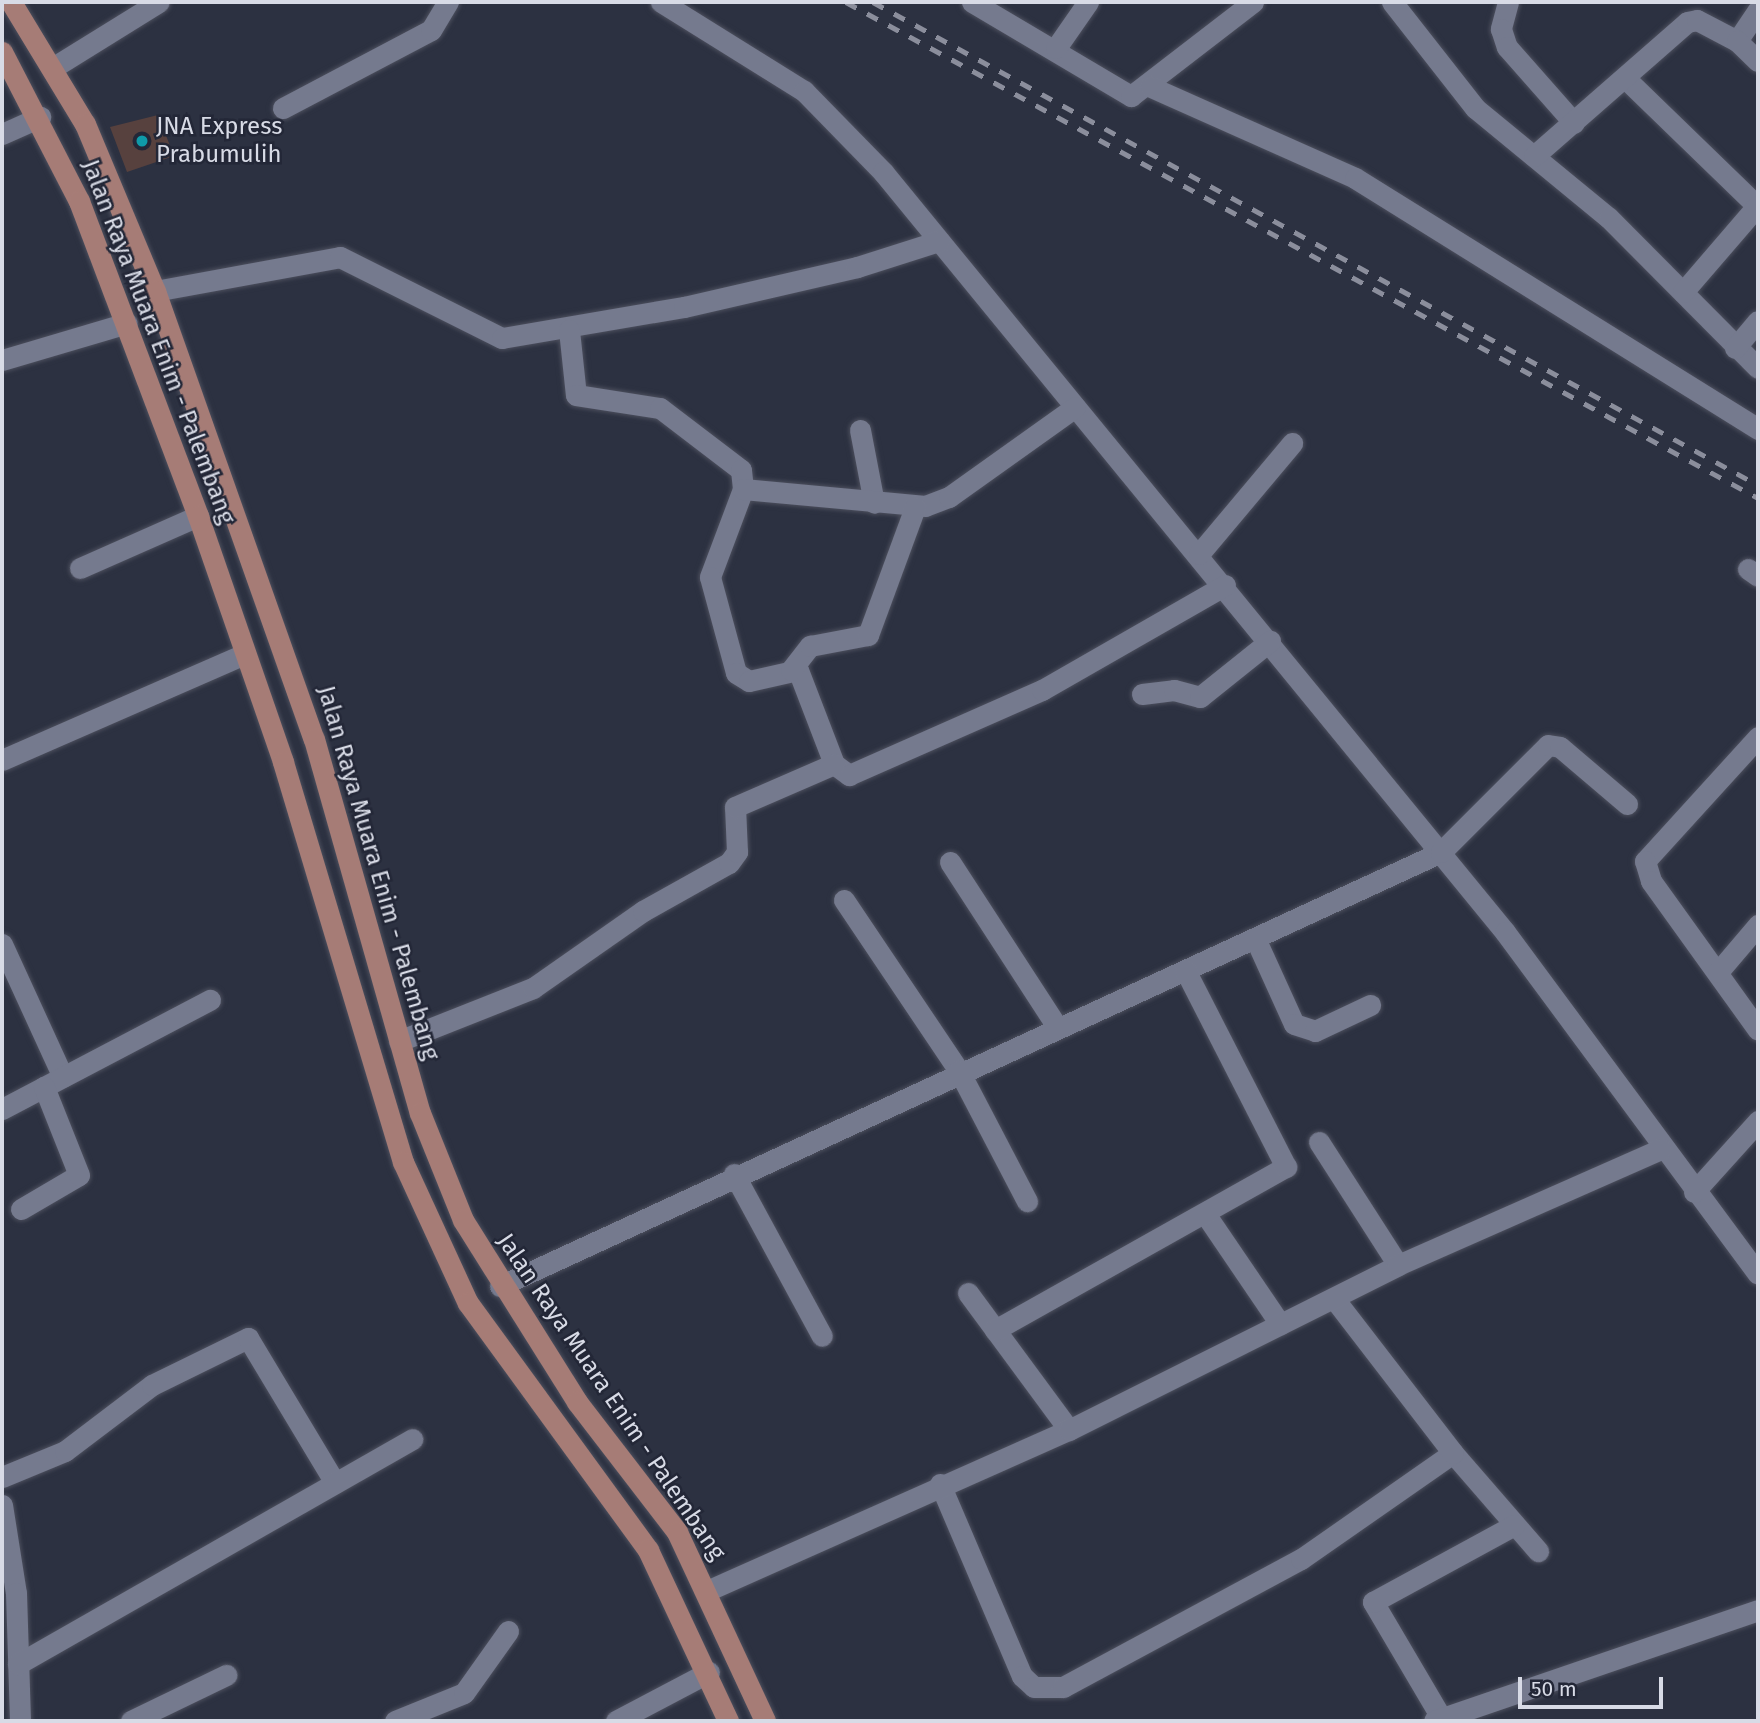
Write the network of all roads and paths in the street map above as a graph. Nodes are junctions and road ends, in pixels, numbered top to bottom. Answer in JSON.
{"nodes":[{"id":1,"x":11,"y":2,"type":"edge"},
{"id":2,"x":159,"y":2,"type":"edge"},
{"id":3,"x":448,"y":2,"type":"edge"},
{"id":4,"x":661,"y":2,"type":"edge"},
{"id":5,"x":972,"y":2,"type":"edge"},
{"id":6,"x":1088,"y":2,"type":"edge"},
{"id":7,"x":1253,"y":2,"type":"edge"},
{"id":8,"x":1392,"y":2,"type":"edge"},
{"id":9,"x":1508,"y":2,"type":"edge"},
{"id":10,"x":1758,"y":10,"type":"edge"},
{"id":11,"x":1737,"y":41,"type":"junction"},
{"id":12,"x":1056,"y":48,"type":"junction"},
{"id":13,"x":2,"y":52,"type":"edge"},
{"id":14,"x":1758,"y":61,"type":"edge"},
{"id":15,"x":54,"y":67,"type":"junction"},
{"id":16,"x":1626,"y":79,"type":"junction"},
{"id":17,"x":1151,"y":87,"type":"junction"},
{"id":18,"x":283,"y":108,"type":"dead end"},
{"id":19,"x":40,"y":117,"type":"junction"},
{"id":20,"x":1574,"y":123,"type":"junction"},
{"id":21,"x":2,"y":134,"type":"edge"},
{"id":22,"x":1534,"y":156,"type":"junction"},
{"id":23,"x":1758,"y":207,"type":"edge"},
{"id":24,"x":939,"y":241,"type":"junction"},
{"id":25,"x":155,"y":292,"type":"junction"},
{"id":26,"x":1683,"y":292,"type":"junction"},
{"id":27,"x":1758,"y":321,"type":"edge"},
{"id":28,"x":127,"y":323,"type":"junction"},
{"id":29,"x":569,"y":331,"type":"junction"},
{"id":30,"x":1735,"y":348,"type":"junction"},
{"id":31,"x":2,"y":360,"type":"edge"},
{"id":32,"x":1758,"y":368,"type":"edge"},
{"id":33,"x":187,"y":380,"type":"junction"},
{"id":34,"x":153,"y":397,"type":"junction"},
{"id":35,"x":1075,"y":407,"type":"junction"},
{"id":36,"x":204,"y":427,"type":"junction"},
{"id":37,"x":1758,"y":429,"type":"edge"},
{"id":38,"x":860,"y":430,"type":"dead end"},
{"id":39,"x":169,"y":441,"type":"junction"},
{"id":40,"x":1292,"y":443,"type":"dead end"},
{"id":41,"x":743,"y":489,"type":"junction"},
{"id":42,"x":874,"y":503,"type":"junction"},
{"id":43,"x":915,"y":507,"type":"junction"},
{"id":44,"x":198,"y":516,"type":"junction"},
{"id":45,"x":1199,"y":554,"type":"junction"},
{"id":46,"x":80,"y":568,"type":"dead end"},
{"id":47,"x":1225,"y":585,"type":"junction"},
{"id":48,"x":1270,"y":641,"type":"junction"},
{"id":49,"x":245,"y":654,"type":"junction"},
{"id":50,"x":791,"y":670,"type":"junction"},
{"id":51,"x":1142,"y":694,"type":"dead end"},
{"id":52,"x":1758,"y":737,"type":"edge"},
{"id":53,"x":2,"y":760,"type":"edge"},
{"id":54,"x":834,"y":764,"type":"junction"},
{"id":55,"x":1627,"y":804,"type":"dead end"},
{"id":56,"x":1441,"y":852,"type":"junction"},
{"id":57,"x":950,"y":862,"type":"dead end"},
{"id":58,"x":844,"y":900,"type":"dead end"},
{"id":59,"x":1758,"y":925,"type":"edge"},
{"id":60,"x":1255,"y":938,"type":"junction"},
{"id":61,"x":2,"y":944,"type":"edge"},
{"id":62,"x":1185,"y":970,"type":"junction"},
{"id":63,"x":1718,"y":972,"type":"junction"},
{"id":64,"x":210,"y":1000,"type":"dead end"},
{"id":65,"x":1370,"y":1005,"type":"dead end"},
{"id":66,"x":1058,"y":1028,"type":"junction"},
{"id":67,"x":1758,"y":1030,"type":"edge"},
{"id":68,"x":399,"y":1041,"type":"junction"},
{"id":69,"x":959,"y":1071,"type":"junction"},
{"id":70,"x":53,"y":1082,"type":"junction"},
{"id":71,"x":2,"y":1109,"type":"edge"},
{"id":72,"x":1758,"y":1121,"type":"edge"},
{"id":73,"x":1319,"y":1142,"type":"dead end"},
{"id":74,"x":1661,"y":1149,"type":"junction"},
{"id":75,"x":734,"y":1174,"type":"junction"},
{"id":76,"x":1694,"y":1192,"type":"junction"},
{"id":77,"x":1027,"y":1201,"type":"dead end"},
{"id":78,"x":21,"y":1209,"type":"dead end"},
{"id":79,"x":1206,"y":1215,"type":"junction"},
{"id":80,"x":1398,"y":1265,"type":"junction"},
{"id":81,"x":1758,"y":1274,"type":"edge"},
{"id":82,"x":500,"y":1286,"type":"junction"},
{"id":83,"x":968,"y":1293,"type":"dead end"},
{"id":84,"x":1335,"y":1300,"type":"junction"},
{"id":85,"x":1280,"y":1324,"type":"junction"},
{"id":86,"x":995,"y":1330,"type":"junction"},
{"id":87,"x":822,"y":1336,"type":"dead end"},
{"id":88,"x":1069,"y":1430,"type":"junction"},
{"id":89,"x":412,"y":1439,"type":"dead end"},
{"id":90,"x":1453,"y":1453,"type":"junction"},
{"id":91,"x":2,"y":1478,"type":"edge"},
{"id":92,"x":335,"y":1483,"type":"junction"},
{"id":93,"x":940,"y":1484,"type":"junction"},
{"id":94,"x":2,"y":1505,"type":"edge"},
{"id":95,"x":1514,"y":1525,"type":"junction"},
{"id":96,"x":1538,"y":1551,"type":"dead end"},
{"id":97,"x":709,"y":1590,"type":"junction"},
{"id":98,"x":9,"y":1594,"type":"edge"},
{"id":99,"x":1758,"y":1610,"type":"edge"},
{"id":100,"x":508,"y":1631,"type":"dead end"},
{"id":101,"x":18,"y":1664,"type":"junction"},
{"id":102,"x":709,"y":1672,"type":"junction"},
{"id":103,"x":226,"y":1675,"type":"dead end"},
{"id":104,"x":1438,"y":1720,"type":"edge"},
{"id":105,"x":20,"y":1721,"type":"edge"},
{"id":106,"x":131,"y":1721,"type":"edge"},
{"id":107,"x":395,"y":1721,"type":"edge"},
{"id":108,"x":616,"y":1721,"type":"edge"},
{"id":109,"x":728,"y":1721,"type":"edge"},
{"id":110,"x":765,"y":1721,"type":"edge"}],
"edges":[{"from":1,"to":15,"type":"main road","name":"Jalan Raya Muara Enim - Palembang"},
{"from":2,"to":15,"type":"street"},
{"from":3,"to":18,"type":"street"},
{"from":4,"to":24,"type":"street"},
{"from":5,"to":12,"type":"street"},
{"from":6,"to":12,"type":"street"},
{"from":7,"to":17,"type":"street"},
{"from":8,"to":22,"type":"street"},
{"from":9,"to":20,"type":"street"},
{"from":10,"to":11,"type":"street"},
{"from":11,"to":14,"type":"street"},
{"from":11,"to":16,"type":"street"},
{"from":12,"to":17,"type":"street"},
{"from":13,"to":19,"type":"main road","name":"Jalan Raya Muara Enim - Palembang"},
{"from":15,"to":25,"type":"main road","name":"Jalan Raya Muara Enim - Palembang"},
{"from":16,"to":20,"type":"street"},
{"from":16,"to":23,"type":"street"},
{"from":17,"to":37,"type":"street"},
{"from":19,"to":21,"type":"street"},
{"from":19,"to":28,"type":"main road","name":"Jalan Raya Muara Enim - Palembang"},
{"from":20,"to":22,"type":"street"},
{"from":22,"to":26,"type":"street"},
{"from":23,"to":26,"type":"street"},
{"from":24,"to":29,"type":"street"},
{"from":24,"to":35,"type":"street"},
{"from":25,"to":29,"type":"street"},
{"from":25,"to":33,"type":"main road","name":"Jalan Raya Muara Enim - Palembang"},
{"from":26,"to":30,"type":"street"},
{"from":27,"to":30,"type":"street"},
{"from":28,"to":31,"type":"street"},
{"from":28,"to":34,"type":"main road","name":"Jalan Raya Muara Enim - Palembang"},
{"from":29,"to":41,"type":"street"},
{"from":30,"to":32,"type":"street"},
{"from":33,"to":34,"type":"main road"},
{"from":33,"to":36,"type":"main road","name":"Jalan Raya Muara Enim - Palembang"},
{"from":34,"to":39,"type":"main road","name":"Jalan Raya Muara Enim - Palembang"},
{"from":35,"to":43,"type":"street"},
{"from":35,"to":45,"type":"street"},
{"from":36,"to":39,"type":"main road"},
{"from":36,"to":68,"type":"main road","name":"Jalan Raya Muara Enim - Palembang"},
{"from":38,"to":42,"type":"street"},
{"from":39,"to":44,"type":"main road","name":"Jalan Raya Muara Enim - Palembang"},
{"from":40,"to":45,"type":"street"},
{"from":41,"to":42,"type":"street"},
{"from":41,"to":50,"type":"street"},
{"from":42,"to":43,"type":"street"},
{"from":43,"to":50,"type":"street"},
{"from":44,"to":46,"type":"street"},
{"from":44,"to":49,"type":"main road","name":"Jalan Raya Muara Enim - Palembang"},
{"from":45,"to":47,"type":"street"},
{"from":47,"to":48,"type":"street"},
{"from":47,"to":54,"type":"street"},
{"from":48,"to":51,"type":"street"},
{"from":48,"to":56,"type":"street"},
{"from":49,"to":53,"type":"street"},
{"from":49,"to":102,"type":"main road","name":"Jalan Raya Muara Enim - Palembang"},
{"from":50,"to":54,"type":"street"},
{"from":52,"to":63,"type":"street"},
{"from":54,"to":68,"type":"street"},
{"from":55,"to":56,"type":"street"},
{"from":56,"to":60,"type":"street"},
{"from":56,"to":74,"type":"street"},
{"from":57,"to":66,"type":"street"},
{"from":58,"to":69,"type":"street"},
{"from":59,"to":63,"type":"street"},
{"from":60,"to":62,"type":"street"},
{"from":60,"to":65,"type":"street"},
{"from":61,"to":70,"type":"street"},
{"from":62,"to":66,"type":"street"},
{"from":62,"to":79,"type":"street"},
{"from":63,"to":67,"type":"street"},
{"from":64,"to":70,"type":"street"},
{"from":66,"to":69,"type":"street"},
{"from":68,"to":82,"type":"main road","name":"Jalan Raya Muara Enim - Palembang"},
{"from":69,"to":75,"type":"street"},
{"from":69,"to":77,"type":"street"},
{"from":70,"to":71,"type":"street"},
{"from":70,"to":78,"type":"street"},
{"from":72,"to":76,"type":"street"},
{"from":73,"to":80,"type":"street"},
{"from":74,"to":76,"type":"street"},
{"from":74,"to":80,"type":"street"},
{"from":75,"to":82,"type":"street"},
{"from":75,"to":87,"type":"street"},
{"from":76,"to":81,"type":"street"},
{"from":79,"to":85,"type":"street"},
{"from":79,"to":86,"type":"street"},
{"from":80,"to":84,"type":"street"},
{"from":82,"to":97,"type":"main road","name":"Jalan Raya Muara Enim - Palembang"},
{"from":83,"to":86,"type":"street"},
{"from":84,"to":85,"type":"street"},
{"from":84,"to":90,"type":"street"},
{"from":85,"to":88,"type":"street"},
{"from":86,"to":88,"type":"street"},
{"from":88,"to":93,"type":"street"},
{"from":89,"to":92,"type":"street"},
{"from":90,"to":93,"type":"street"},
{"from":90,"to":95,"type":"street"},
{"from":91,"to":92,"type":"street"},
{"from":92,"to":101,"type":"street"},
{"from":93,"to":97,"type":"street"},
{"from":94,"to":98,"type":"street"},
{"from":95,"to":96,"type":"street"},
{"from":95,"to":104,"type":"street"},
{"from":97,"to":110,"type":"main road","name":"Jalan Raya Muara Enim - Palembang"},
{"from":98,"to":101,"type":"street"},
{"from":99,"to":104,"type":"street"},
{"from":100,"to":107,"type":"street"},
{"from":101,"to":105,"type":"street"},
{"from":102,"to":108,"type":"street"},
{"from":102,"to":109,"type":"main road","name":"Jalan Raya Muara Enim - Palembang"},
{"from":103,"to":106,"type":"street"}]}
